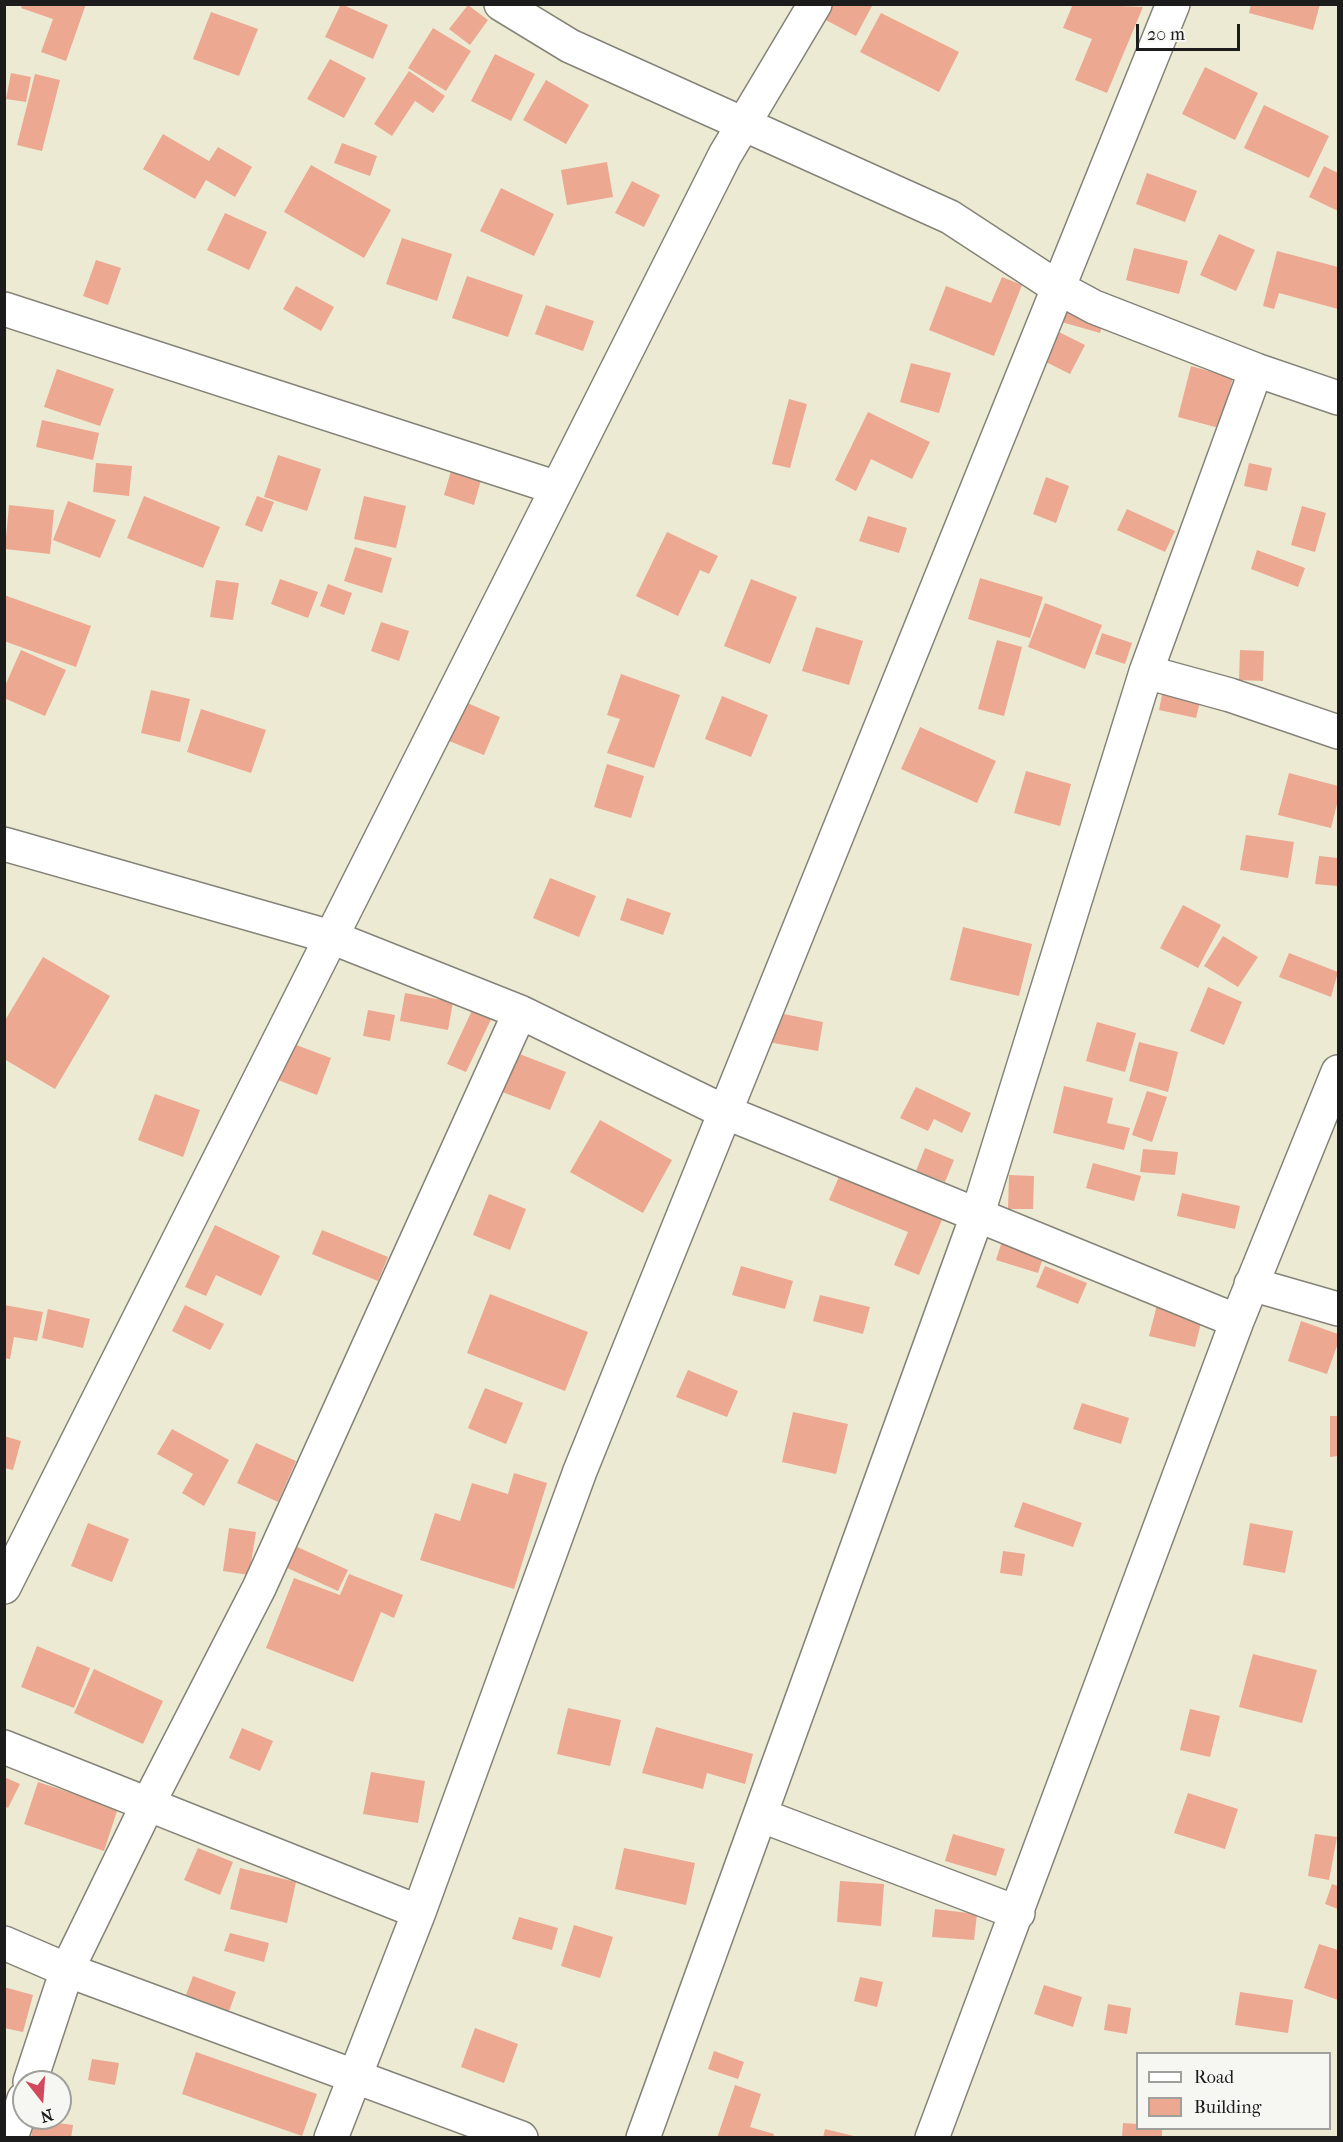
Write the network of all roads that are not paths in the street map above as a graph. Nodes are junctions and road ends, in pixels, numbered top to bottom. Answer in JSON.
{"nodes":[{"id":1,"x":501,"y":4,"type":"edge"},
{"id":2,"x":815,"y":4,"type":"edge"},
{"id":3,"x":1173,"y":4,"type":"edge"},
{"id":4,"x":744,"y":123,"type":"junction"},
{"id":5,"x":1057,"y":287,"type":"junction"},
{"id":6,"x":4,"y":309,"type":"edge"},
{"id":7,"x":1256,"y":370,"type":"junction"},
{"id":8,"x":1338,"y":398,"type":"edge"},
{"id":9,"x":557,"y":488,"type":"junction"},
{"id":10,"x":1146,"y":672,"type":"junction"},
{"id":11,"x":1338,"y":732,"type":"edge"},
{"id":12,"x":4,"y":844,"type":"edge"},
{"id":13,"x":331,"y":937,"type":"junction"},
{"id":14,"x":520,"y":1012,"type":"junction"},
{"id":15,"x":1338,"y":1072,"type":"edge"},
{"id":16,"x":725,"y":1112,"type":"junction"},
{"id":17,"x":977,"y":1216,"type":"junction"},
{"id":18,"x":1251,"y":1284,"type":"junction"},
{"id":19,"x":1338,"y":1309,"type":"edge"},
{"id":20,"x":1237,"y":1321,"type":"junction"},
{"id":21,"x":4,"y":1587,"type":"edge"},
{"id":22,"x":4,"y":1747,"type":"edge"},
{"id":23,"x":147,"y":1806,"type":"junction"},
{"id":24,"x":760,"y":1815,"type":"junction"},
{"id":25,"x":418,"y":1912,"type":"junction"},
{"id":26,"x":1018,"y":1913,"type":"junction"},
{"id":27,"x":4,"y":1943,"type":"edge"},
{"id":28,"x":67,"y":1970,"type":"junction"},
{"id":29,"x":34,"y":2070,"type":"edge"},
{"id":30,"x":356,"y":2077,"type":"junction"},
{"id":31,"x":331,"y":2138,"type":"edge"},
{"id":32,"x":521,"y":2138,"type":"edge"},
{"id":33,"x":643,"y":2138,"type":"edge"},
{"id":34,"x":932,"y":2138,"type":"edge"}],
"edges":[{"from":1,"to":4,"type":"street"},
{"from":2,"to":4,"type":"street"},
{"from":3,"to":5,"type":"street"},
{"from":4,"to":5,"type":"street"},
{"from":4,"to":9,"type":"street"},
{"from":5,"to":7,"type":"street"},
{"from":5,"to":16,"type":"street"},
{"from":6,"to":9,"type":"street"},
{"from":7,"to":8,"type":"street"},
{"from":7,"to":10,"type":"street"},
{"from":9,"to":13,"type":"street"},
{"from":10,"to":11,"type":"street"},
{"from":10,"to":17,"type":"street"},
{"from":12,"to":13,"type":"street"},
{"from":13,"to":14,"type":"street"},
{"from":13,"to":21,"type":"street"},
{"from":14,"to":16,"type":"street"},
{"from":14,"to":23,"type":"street"},
{"from":15,"to":18,"type":"street"},
{"from":16,"to":17,"type":"street"},
{"from":16,"to":25,"type":"street"},
{"from":17,"to":20,"type":"street"},
{"from":17,"to":24,"type":"street"},
{"from":18,"to":19,"type":"street"},
{"from":18,"to":20,"type":"street"},
{"from":20,"to":26,"type":"street"},
{"from":22,"to":23,"type":"street"},
{"from":23,"to":25,"type":"street"},
{"from":23,"to":28,"type":"street"},
{"from":24,"to":26,"type":"street"},
{"from":24,"to":33,"type":"street"},
{"from":25,"to":30,"type":"street"},
{"from":26,"to":34,"type":"street"},
{"from":27,"to":28,"type":"street"},
{"from":28,"to":29,"type":"street"},
{"from":28,"to":30,"type":"street"},
{"from":30,"to":31,"type":"street"},
{"from":30,"to":32,"type":"street"}]}
